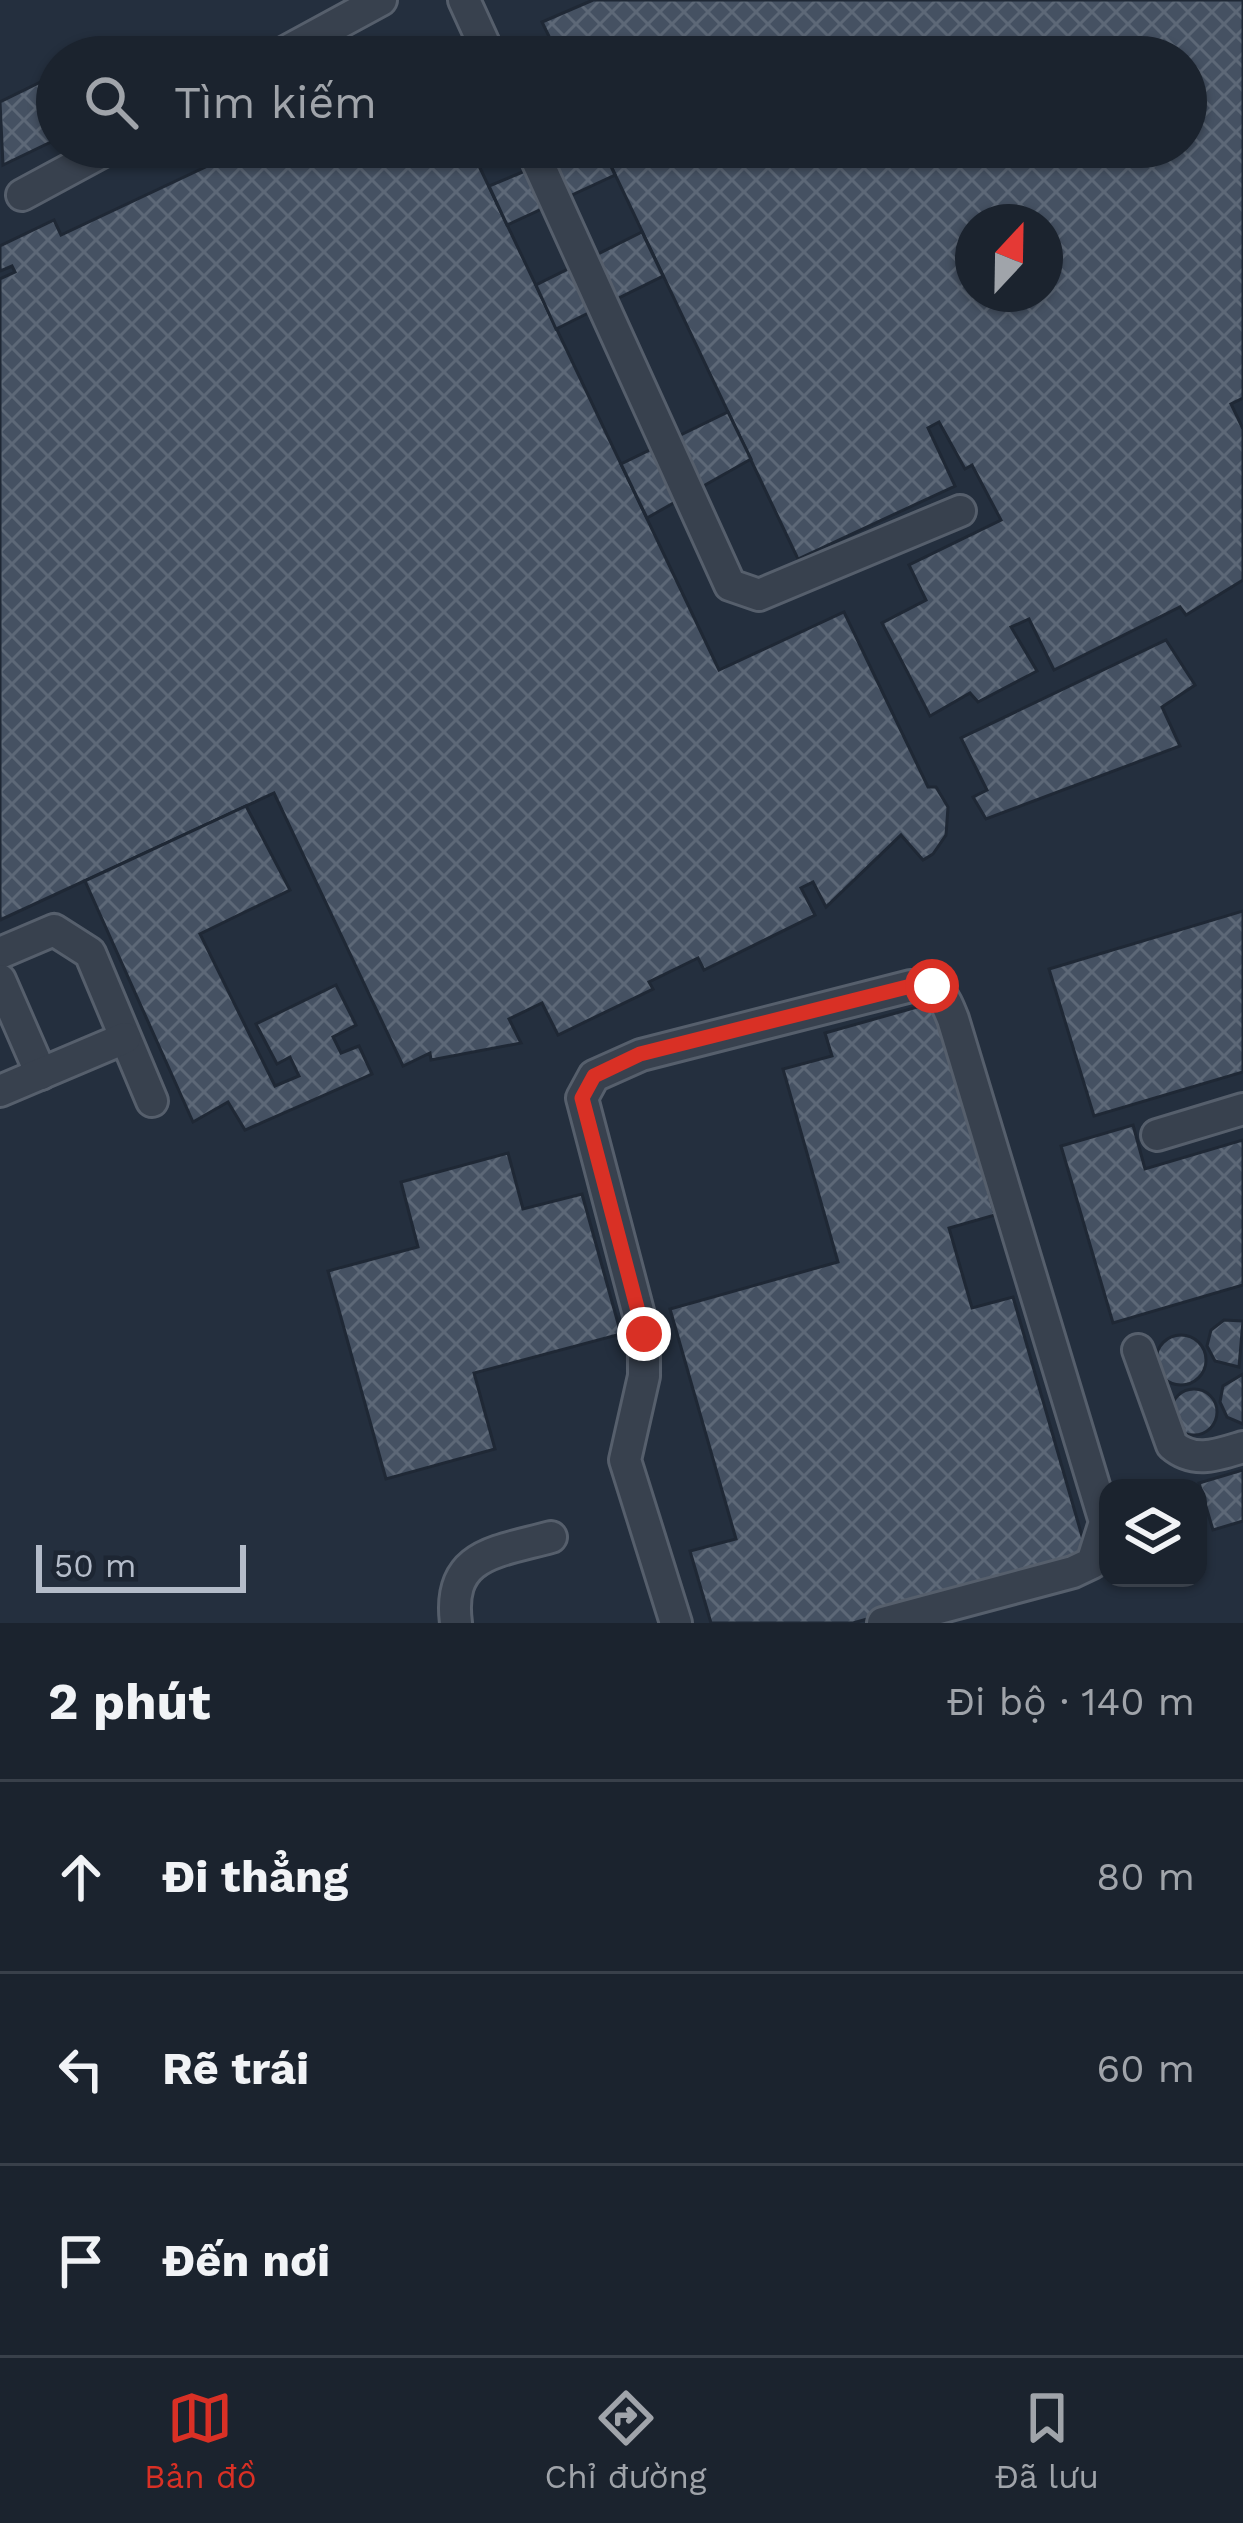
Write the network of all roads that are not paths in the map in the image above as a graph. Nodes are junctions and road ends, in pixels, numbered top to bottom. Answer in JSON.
{"nodes":[{"id":1,"x":464,"y":0,"type":"edge"},
{"id":2,"x":370,"y":3,"type":"edge"},
{"id":3,"x":313,"y":36,"type":"edge"},
{"id":4,"x":480,"y":36,"type":"edge"},
{"id":5,"x":73,"y":168,"type":"edge"},
{"id":6,"x":541,"y":168,"type":"edge"},
{"id":7,"x":22,"y":196,"type":"dead end"},
{"id":8,"x":960,"y":511,"type":"dead end"},
{"id":9,"x":0,"y":952,"type":"edge"},
{"id":10,"x":0,"y":980,"type":"edge"},
{"id":11,"x":125,"y":1039,"type":"junction"},
{"id":12,"x":41,"y":1074,"type":"junction"},
{"id":13,"x":0,"y":1091,"type":"edge"},
{"id":14,"x":152,"y":1101,"type":"dead end"},
{"id":15,"x":1243,"y":1109,"type":"edge"},
{"id":16,"x":1157,"y":1136,"type":"dead end"},
{"id":17,"x":1138,"y":1350,"type":"dead end"},
{"id":18,"x":1243,"y":1447,"type":"edge"},
{"id":19,"x":551,"y":1537,"type":"dead end"},
{"id":20,"x":456,"y":1623,"type":"edge"},
{"id":21,"x":676,"y":1623,"type":"edge"},
{"id":22,"x":883,"y":1623,"type":"edge"}],
"edges":[{"from":1,"to":4,"type":"lane"},
{"from":2,"to":3,"type":"lane"},
{"from":5,"to":7,"type":"lane"},
{"from":6,"to":8,"type":"lane"},
{"from":9,"to":11,"type":"lane"},
{"from":10,"to":12,"type":"lane"},
{"from":11,"to":12,"type":"lane"},
{"from":11,"to":14,"type":"lane"},
{"from":12,"to":13,"type":"lane"},
{"from":15,"to":16,"type":"lane"},
{"from":17,"to":18,"type":"lane"},
{"from":19,"to":20,"type":"lane"},
{"from":21,"to":22,"type":"lane"}]}
